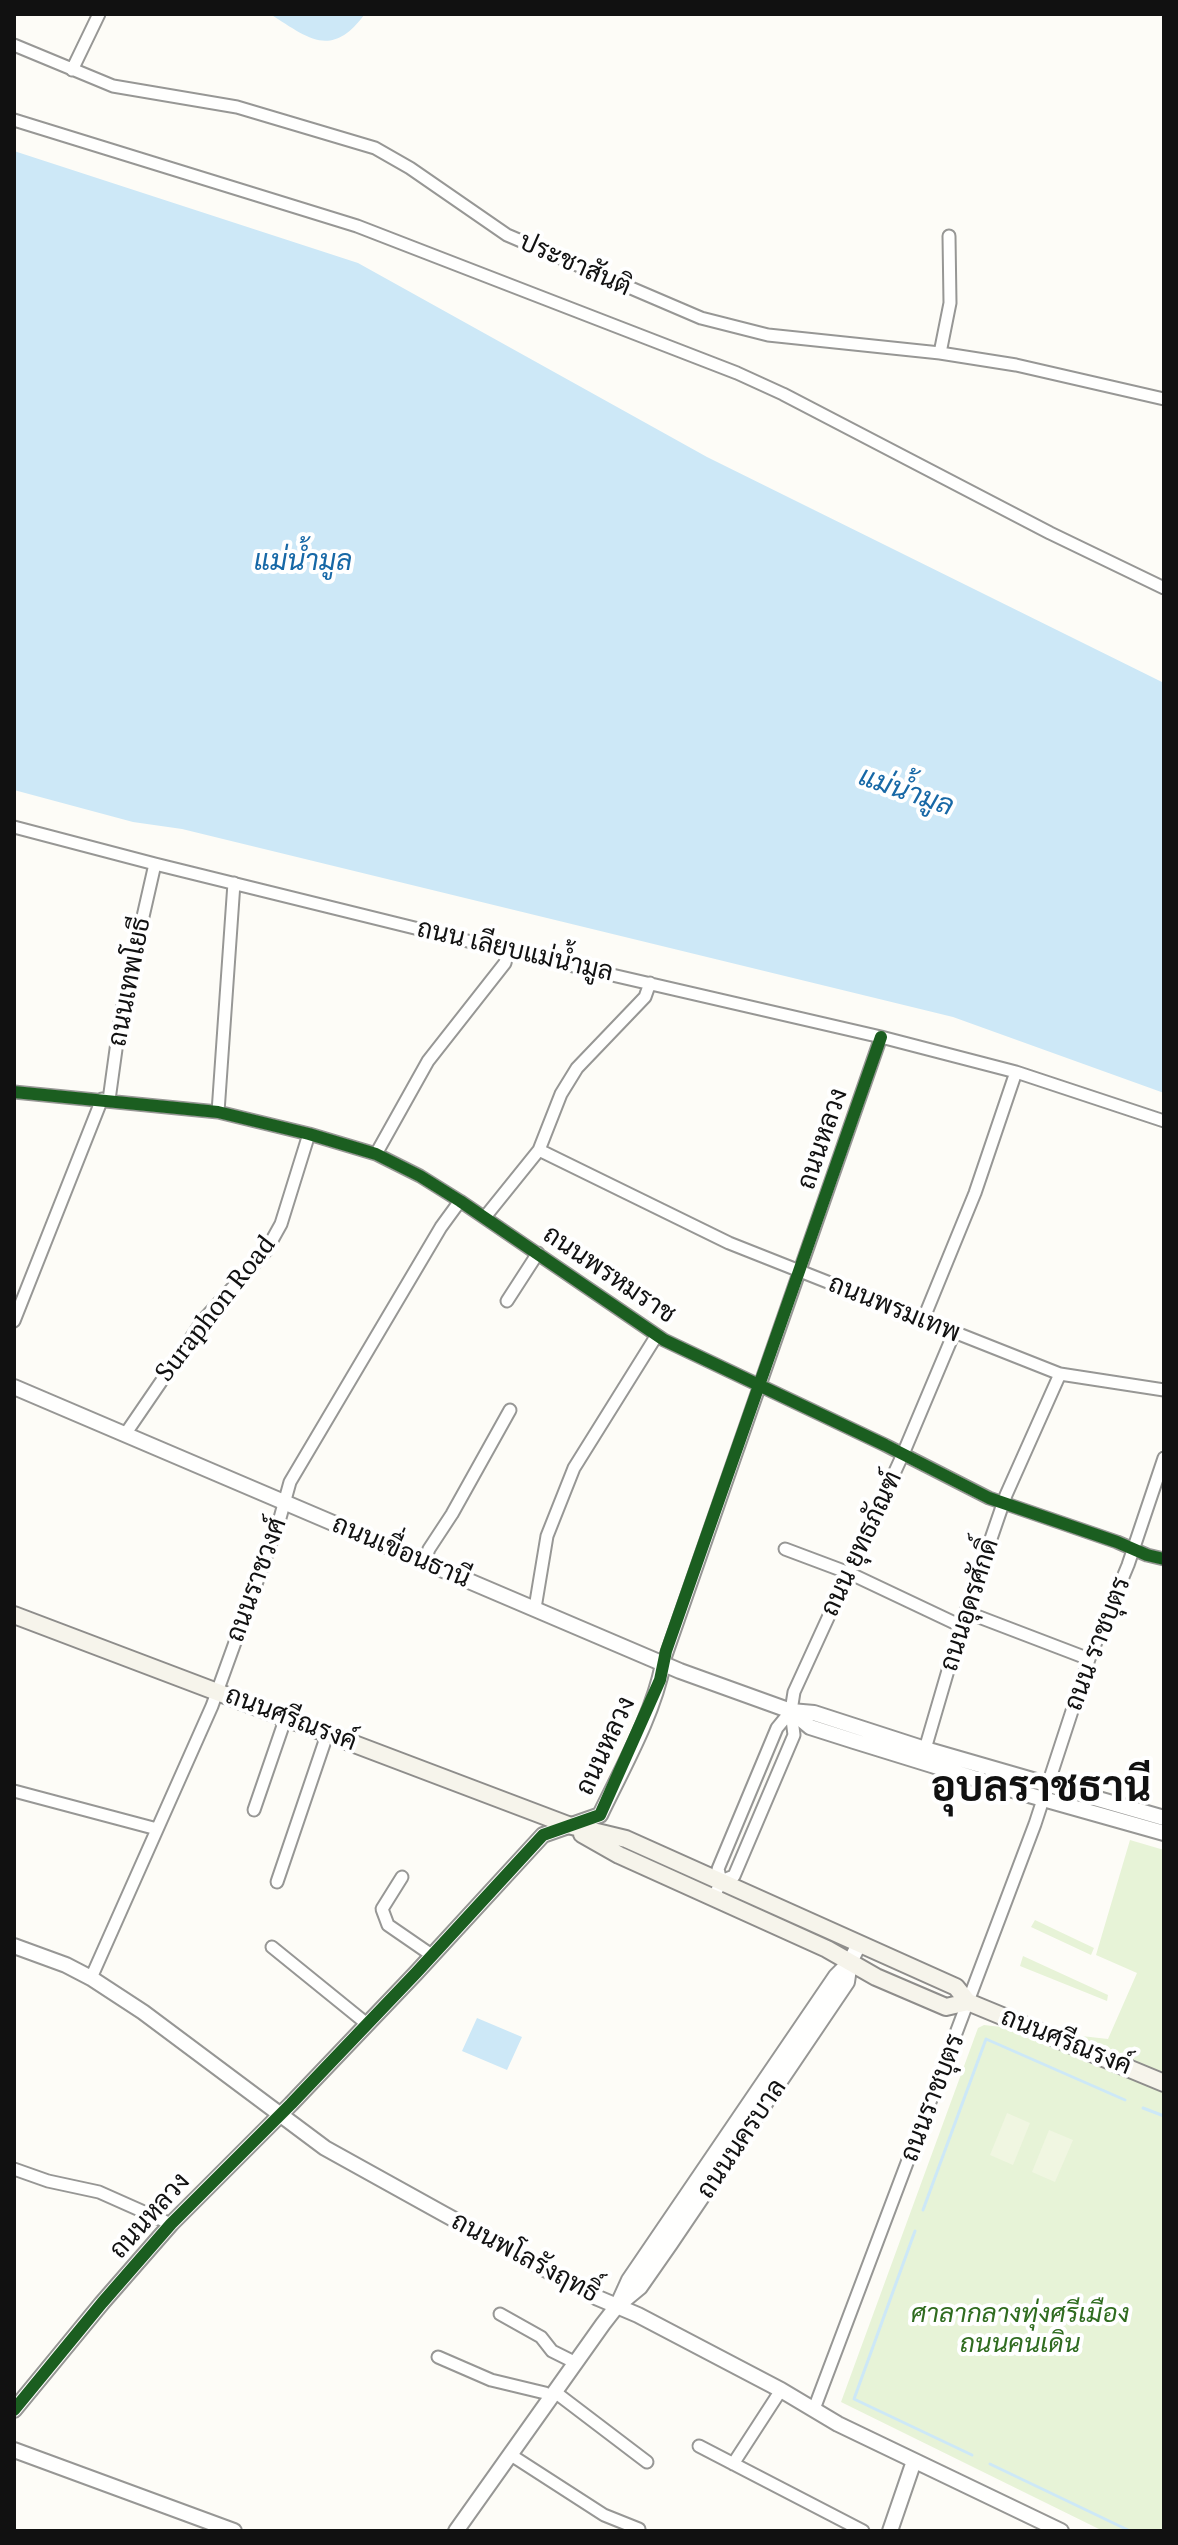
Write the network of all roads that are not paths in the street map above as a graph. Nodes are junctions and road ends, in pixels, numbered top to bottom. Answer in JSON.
{"nodes":[{"id":1,"x":99,"y":14,"type":"edge"},
{"id":2,"x":14,"y":45,"type":"edge"},
{"id":3,"x":72,"y":70,"type":"junction"},
{"id":4,"x":14,"y":120,"type":"edge"},
{"id":5,"x":949,"y":236,"type":"dead end"},
{"id":6,"x":940,"y":353,"type":"junction"},
{"id":7,"x":1164,"y":399,"type":"edge"},
{"id":8,"x":1164,"y":588,"type":"edge"},
{"id":9,"x":14,"y":827,"type":"edge"},
{"id":10,"x":155,"y":864,"type":"junction"},
{"id":11,"x":234,"y":883,"type":"junction"},
{"id":12,"x":508,"y":951,"type":"junction"},
{"id":13,"x":650,"y":983,"type":"junction"},
{"id":14,"x":881,"y":1037,"type":"junction"},
{"id":15,"x":1016,"y":1072,"type":"junction"},
{"id":16,"x":14,"y":1092,"type":"edge"},
{"id":17,"x":105,"y":1099,"type":"junction"},
{"id":18,"x":218,"y":1112,"type":"junction"},
{"id":19,"x":1164,"y":1121,"type":"edge"},
{"id":20,"x":309,"y":1134,"type":"junction"},
{"id":21,"x":539,"y":1150,"type":"junction"},
{"id":22,"x":376,"y":1154,"type":"junction"},
{"id":23,"x":460,"y":1201,"type":"junction"},
{"id":24,"x":485,"y":1217,"type":"junction"},
{"id":25,"x":538,"y":1253,"type":"junction"},
{"id":26,"x":801,"y":1271,"type":"junction"},
{"id":27,"x":507,"y":1301,"type":"dead end"},
{"id":28,"x":923,"y":1320,"type":"junction"},
{"id":29,"x":14,"y":1321,"type":"edge"},
{"id":30,"x":954,"y":1333,"type":"junction"},
{"id":31,"x":657,"y":1335,"type":"junction"},
{"id":32,"x":1060,"y":1374,"type":"junction"},
{"id":33,"x":759,"y":1384,"type":"junction"},
{"id":34,"x":14,"y":1387,"type":"edge"},
{"id":35,"x":1164,"y":1390,"type":"edge"},
{"id":36,"x":510,"y":1410,"type":"dead end"},
{"id":37,"x":126,"y":1433,"type":"junction"},
{"id":38,"x":903,"y":1454,"type":"junction"},
{"id":39,"x":1164,"y":1458,"type":"edge"},
{"id":40,"x":285,"y":1501,"type":"junction"},
{"id":41,"x":1003,"y":1504,"type":"junction"},
{"id":42,"x":1132,"y":1548,"type":"junction"},
{"id":43,"x":785,"y":1549,"type":"dead end"},
{"id":44,"x":1164,"y":1559,"type":"edge"},
{"id":45,"x":424,"y":1562,"type":"junction"},
{"id":46,"x":849,"y":1573,"type":"junction"},
{"id":47,"x":535,"y":1608,"type":"junction"},
{"id":48,"x":966,"y":1612,"type":"junction"},
{"id":49,"x":14,"y":1615,"type":"edge"},
{"id":50,"x":961,"y":1626,"type":"junction"},
{"id":51,"x":1089,"y":1659,"type":"junction"},
{"id":52,"x":663,"y":1664,"type":"junction"},
{"id":53,"x":217,"y":1691,"type":"junction"},
{"id":54,"x":791,"y":1711,"type":"junction"},
{"id":55,"x":286,"y":1717,"type":"junction"},
{"id":56,"x":328,"y":1732,"type":"junction"},
{"id":57,"x":924,"y":1756,"type":"junction"},
{"id":58,"x":14,"y":1791,"type":"edge"},
{"id":59,"x":1044,"y":1792,"type":"junction"},
{"id":60,"x":254,"y":1810,"type":"dead end"},
{"id":61,"x":1164,"y":1818,"type":"edge"},
{"id":62,"x":568,"y":1825,"type":"junction"},
{"id":63,"x":157,"y":1829,"type":"junction"},
{"id":64,"x":1164,"y":1833,"type":"edge"},
{"id":65,"x":402,"y":1877,"type":"dead end"},
{"id":66,"x":721,"y":1881,"type":"junction"},
{"id":67,"x":277,"y":1882,"type":"dead end"},
{"id":68,"x":714,"y":1897,"type":"junction"},
{"id":69,"x":859,"y":1944,"type":"junction"},
{"id":70,"x":14,"y":1946,"type":"edge"},
{"id":71,"x":272,"y":1947,"type":"dead end"},
{"id":72,"x":433,"y":1956,"type":"junction"},
{"id":73,"x":850,"y":1962,"type":"junction"},
{"id":74,"x":91,"y":1978,"type":"junction"},
{"id":75,"x":968,"y":2002,"type":"junction"},
{"id":76,"x":367,"y":2024,"type":"junction"},
{"id":77,"x":1164,"y":2083,"type":"edge"},
{"id":78,"x":279,"y":2115,"type":"junction"},
{"id":79,"x":14,"y":2169,"type":"edge"},
{"id":80,"x":171,"y":2224,"type":"junction"},
{"id":81,"x":617,"y":2306,"type":"junction"},
{"id":82,"x":500,"y":2314,"type":"dead end"},
{"id":83,"x":438,"y":2357,"type":"dead end"},
{"id":84,"x":576,"y":2363,"type":"junction"},
{"id":85,"x":781,"y":2390,"type":"junction"},
{"id":86,"x":553,"y":2394,"type":"junction"},
{"id":87,"x":814,"y":2409,"type":"junction"},
{"id":88,"x":14,"y":2410,"type":"edge"},
{"id":89,"x":699,"y":2446,"type":"dead end"},
{"id":90,"x":14,"y":2450,"type":"edge"},
{"id":91,"x":511,"y":2455,"type":"junction"},
{"id":92,"x":914,"y":2461,"type":"junction"},
{"id":93,"x":647,"y":2462,"type":"dead end"},
{"id":94,"x":733,"y":2464,"type":"junction"},
{"id":95,"x":197,"y":2524,"type":"edge"},
{"id":96,"x":639,"y":2529,"type":"dead end"},
{"id":97,"x":234,"y":2531,"type":"edge"},
{"id":98,"x":456,"y":2531,"type":"edge"},
{"id":99,"x":863,"y":2531,"type":"edge"},
{"id":100,"x":890,"y":2531,"type":"edge"},
{"id":101,"x":1061,"y":2531,"type":"edge"}],
"edges":[{"from":1,"to":3,"type":"street"},
{"from":2,"to":3,"type":"street","name":"ประชาสันติ"},
{"from":3,"to":6,"type":"street","name":"ประชาสันติ"},
{"from":4,"to":8,"type":"street"},
{"from":5,"to":6,"type":"street"},
{"from":6,"to":7,"type":"street","name":"ประชาสันติ"},
{"from":9,"to":10,"type":"street","name":"ถนน เลียบแม่น้ำมูล"},
{"from":10,"to":11,"type":"street","name":"ถนน เลียบแม่น้ำมูล"},
{"from":10,"to":17,"type":"street","name":"ถนนเทพโยธี"},
{"from":11,"to":12,"type":"street","name":"ถนน เลียบแม่น้ำมูล"},
{"from":11,"to":18,"type":"street"},
{"from":12,"to":13,"type":"street","name":"ถนน เลียบแม่น้ำมูล"},
{"from":12,"to":22,"type":"street"},
{"from":13,"to":14,"type":"street","name":"ถนน เลียบแม่น้ำมูล"},
{"from":13,"to":21,"type":"street"},
{"from":14,"to":15,"type":"street","name":"ถนน เลียบแม่น้ำมูล"},
{"from":14,"to":26,"type":"street","name":"ถนนหลวง"},
{"from":15,"to":19,"type":"street","name":"ถนน เลียบแม่น้ำมูล"},
{"from":15,"to":28,"type":"street"},
{"from":16,"to":17,"type":"street","name":"ถนนพรหมราช"},
{"from":17,"to":18,"type":"street","name":"ถนนพรหมราช"},
{"from":17,"to":29,"type":"street","name":"ถนนเทพโยธี"},
{"from":18,"to":20,"type":"street","name":"ถนนพรหมราช"},
{"from":20,"to":22,"type":"street","name":"ถนนพรหมราช"},
{"from":20,"to":37,"type":"street","name":"Suraphon Road"},
{"from":21,"to":24,"type":"street"},
{"from":21,"to":26,"type":"street","name":"ถนนพรมเทพ"},
{"from":22,"to":23,"type":"street","name":"ถนนพรหมราช"},
{"from":23,"to":24,"type":"street","name":"ถนนพรหมราช"},
{"from":23,"to":40,"type":"street","name":"ถนนราชวงศ์"},
{"from":24,"to":25,"type":"street","name":"ถนนพรหมราช"},
{"from":25,"to":27,"type":"street"},
{"from":25,"to":31,"type":"street","name":"ถนนพรหมราช"},
{"from":26,"to":28,"type":"street","name":"ถนนพรมเทพ"},
{"from":26,"to":33,"type":"street","name":"ถนนหลวง"},
{"from":28,"to":30,"type":"street","name":"ถนนพรมเทพ"},
{"from":30,"to":32,"type":"street","name":"ถนนพรมเทพ"},
{"from":30,"to":38,"type":"street","name":"ถนน ยุทธภัณฑ์"},
{"from":31,"to":33,"type":"street","name":"ถนนพรหมราช"},
{"from":31,"to":47,"type":"street"},
{"from":32,"to":35,"type":"street","name":"ถนนพรมเทพ"},
{"from":32,"to":41,"type":"street","name":"ถนนอุดรศักดิ์"},
{"from":33,"to":38,"type":"street","name":"ถนนพรหมราช"},
{"from":33,"to":52,"type":"street","name":"ถนนหลวง"},
{"from":34,"to":37,"type":"street","name":"ถนนเขื่อนธานี"},
{"from":36,"to":45,"type":"street"},
{"from":37,"to":40,"type":"street","name":"ถนนเขื่อนธานี"},
{"from":38,"to":41,"type":"street","name":"ถนนพรหมราช"},
{"from":38,"to":46,"type":"street","name":"ถนน ยุทธภัณฑ์"},
{"from":39,"to":42,"type":"street","name":"ถนน ราชบุตร"},
{"from":40,"to":45,"type":"street","name":"ถนนเขื่อนธานี"},
{"from":40,"to":53,"type":"street","name":"ถนนราชวงศ์"},
{"from":41,"to":42,"type":"street","name":"ถนนพรหมราช"},
{"from":41,"to":48,"type":"street","name":"ถนนอุดรศักดิ์"},
{"from":42,"to":44,"type":"street","name":"ถนนพรหมราช"},
{"from":42,"to":51,"type":"street","name":"ถนน ราชบุตร"},
{"from":43,"to":46,"type":"street"},
{"from":45,"to":47,"type":"street","name":"ถนนเขื่อนธานี"},
{"from":46,"to":50,"type":"street"},
{"from":46,"to":54,"type":"street","name":"ถนน ยุทธภัณฑ์"},
{"from":47,"to":52,"type":"street","name":"ถนนเขื่อนธานี"},
{"from":48,"to":50,"type":"street","name":"ถนนอุดรศักดิ์"},
{"from":48,"to":51,"type":"street"},
{"from":49,"to":53,"type":"main road","name":"ถนนศรีณรงค์"},
{"from":50,"to":57,"type":"street","name":"ถนนอุดรศักดิ์"},
{"from":51,"to":59,"type":"street","name":"ถนน ราชบุตร"},
{"from":52,"to":54,"type":"street","name":"ถนนเขื่อนธานี"},
{"from":52,"to":62,"type":"street","name":"ถนนหลวง"},
{"from":53,"to":55,"type":"main road","name":"ถนนศรีณรงค์"},
{"from":53,"to":63,"type":"street","name":"ถนนราชวงศ์"},
{"from":54,"to":57,"type":"street","name":"ถนนเขื่อนธานี"},
{"from":54,"to":66,"type":"street"},
{"from":54,"to":66,"type":"street"},
{"from":55,"to":56,"type":"main road","name":"ถนนศรีณรงค์"},
{"from":55,"to":60,"type":"street"},
{"from":56,"to":62,"type":"main road","name":"ถนนศรีณรงค์"},
{"from":56,"to":67,"type":"street"},
{"from":57,"to":59,"type":"street","name":"ถนนเขื่อนธานี"},
{"from":58,"to":63,"type":"street"},
{"from":59,"to":61,"type":"street","name":"ถนนเขื่อนธานี"},
{"from":59,"to":64,"type":"street","name":"ถนนเขื่อนธานี"},
{"from":59,"to":75,"type":"street","name":"ถนนราชบุตร"},
{"from":62,"to":66,"type":"main road","name":"ถนนศรีณรงค์"},
{"from":62,"to":68,"type":"main road","name":"ถนนศรีณรงค์"},
{"from":62,"to":72,"type":"street","name":"ถนนหลวง"},
{"from":63,"to":74,"type":"street","name":"ถนนราชวงศ์"},
{"from":65,"to":72,"type":"street"},
{"from":66,"to":68,"type":"street"},
{"from":66,"to":69,"type":"main road","name":"ถนนศรีณรงค์"},
{"from":68,"to":73,"type":"main road","name":"ถนนศรีณรงค์"},
{"from":69,"to":73,"type":"street","name":"ถนนนครบาล"},
{"from":69,"to":75,"type":"main road","name":"ถนนศรีณรงค์"},
{"from":70,"to":74,"type":"street","name":"ถนนพโลรังฤทธิ์"},
{"from":71,"to":76,"type":"street"},
{"from":72,"to":76,"type":"street","name":"ถนนหลวง"},
{"from":73,"to":75,"type":"main road","name":"ถนนศรีณรงค์"},
{"from":73,"to":81,"type":"street","name":"ถนนนครบาล"},
{"from":74,"to":78,"type":"street","name":"ถนนพโลรังฤทธิ์"},
{"from":75,"to":77,"type":"main road","name":"ถนนศรีณรงค์"},
{"from":75,"to":87,"type":"street","name":"ถนนราชบุตร"},
{"from":76,"to":78,"type":"street","name":"ถนนหลวง"},
{"from":78,"to":80,"type":"street","name":"ถนนหลวง"},
{"from":78,"to":81,"type":"street","name":"ถนนพโลรังฤทธิ์"},
{"from":79,"to":80,"type":"street"},
{"from":80,"to":88,"type":"street","name":"ถนนหลวง"},
{"from":81,"to":84,"type":"street","name":"ถนนนครบาล"},
{"from":81,"to":85,"type":"street","name":"ถนนพโลรังฤทธิ์"},
{"from":82,"to":84,"type":"street"},
{"from":83,"to":86,"type":"street"},
{"from":84,"to":86,"type":"street","name":"ถนนนครบาล"},
{"from":85,"to":87,"type":"street","name":"ถนนพโลรังฤทธิ์"},
{"from":85,"to":94,"type":"street"},
{"from":86,"to":91,"type":"street","name":"ถนนนครบาล"},
{"from":86,"to":93,"type":"street"},
{"from":87,"to":92,"type":"street","name":"ถนนพโลรังฤทธิ์"},
{"from":89,"to":94,"type":"street"},
{"from":90,"to":95,"type":"street"},
{"from":91,"to":96,"type":"street"},
{"from":91,"to":98,"type":"street","name":"ถนนนครบาล"},
{"from":92,"to":100,"type":"street"},
{"from":92,"to":101,"type":"street","name":"ถนนพโลรังฤทธิ์"},
{"from":94,"to":99,"type":"street"},
{"from":95,"to":97,"type":"street"}]}
